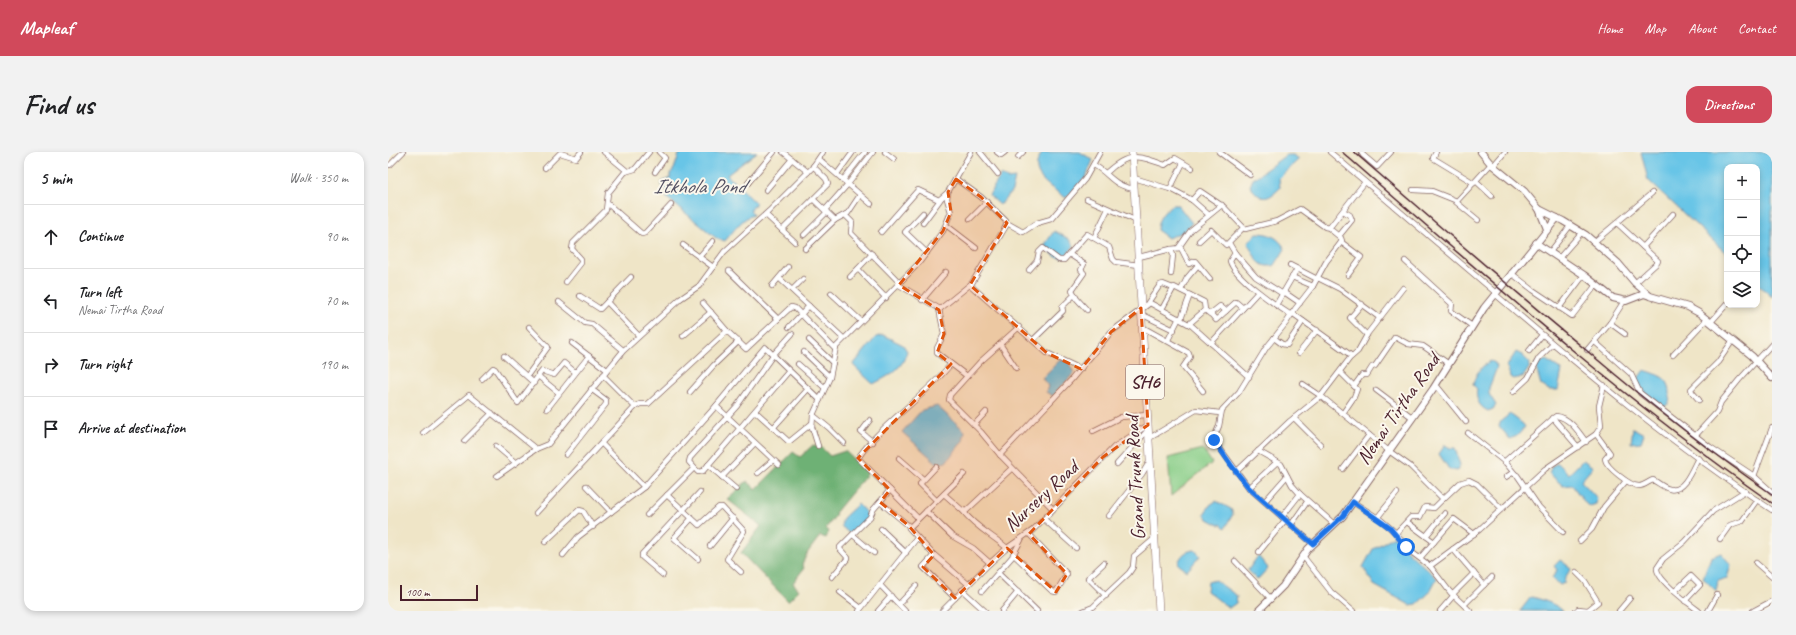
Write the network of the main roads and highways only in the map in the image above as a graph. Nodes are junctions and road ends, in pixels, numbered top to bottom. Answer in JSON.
{"nodes":[{"id":1,"x":1132,"y":154,"type":"edge"},
{"id":2,"x":1159,"y":611,"type":"edge"}],
"edges":[{"from":1,"to":2,"type":"main road","name":"Grand Trunk Road","number":"SH6"}]}
